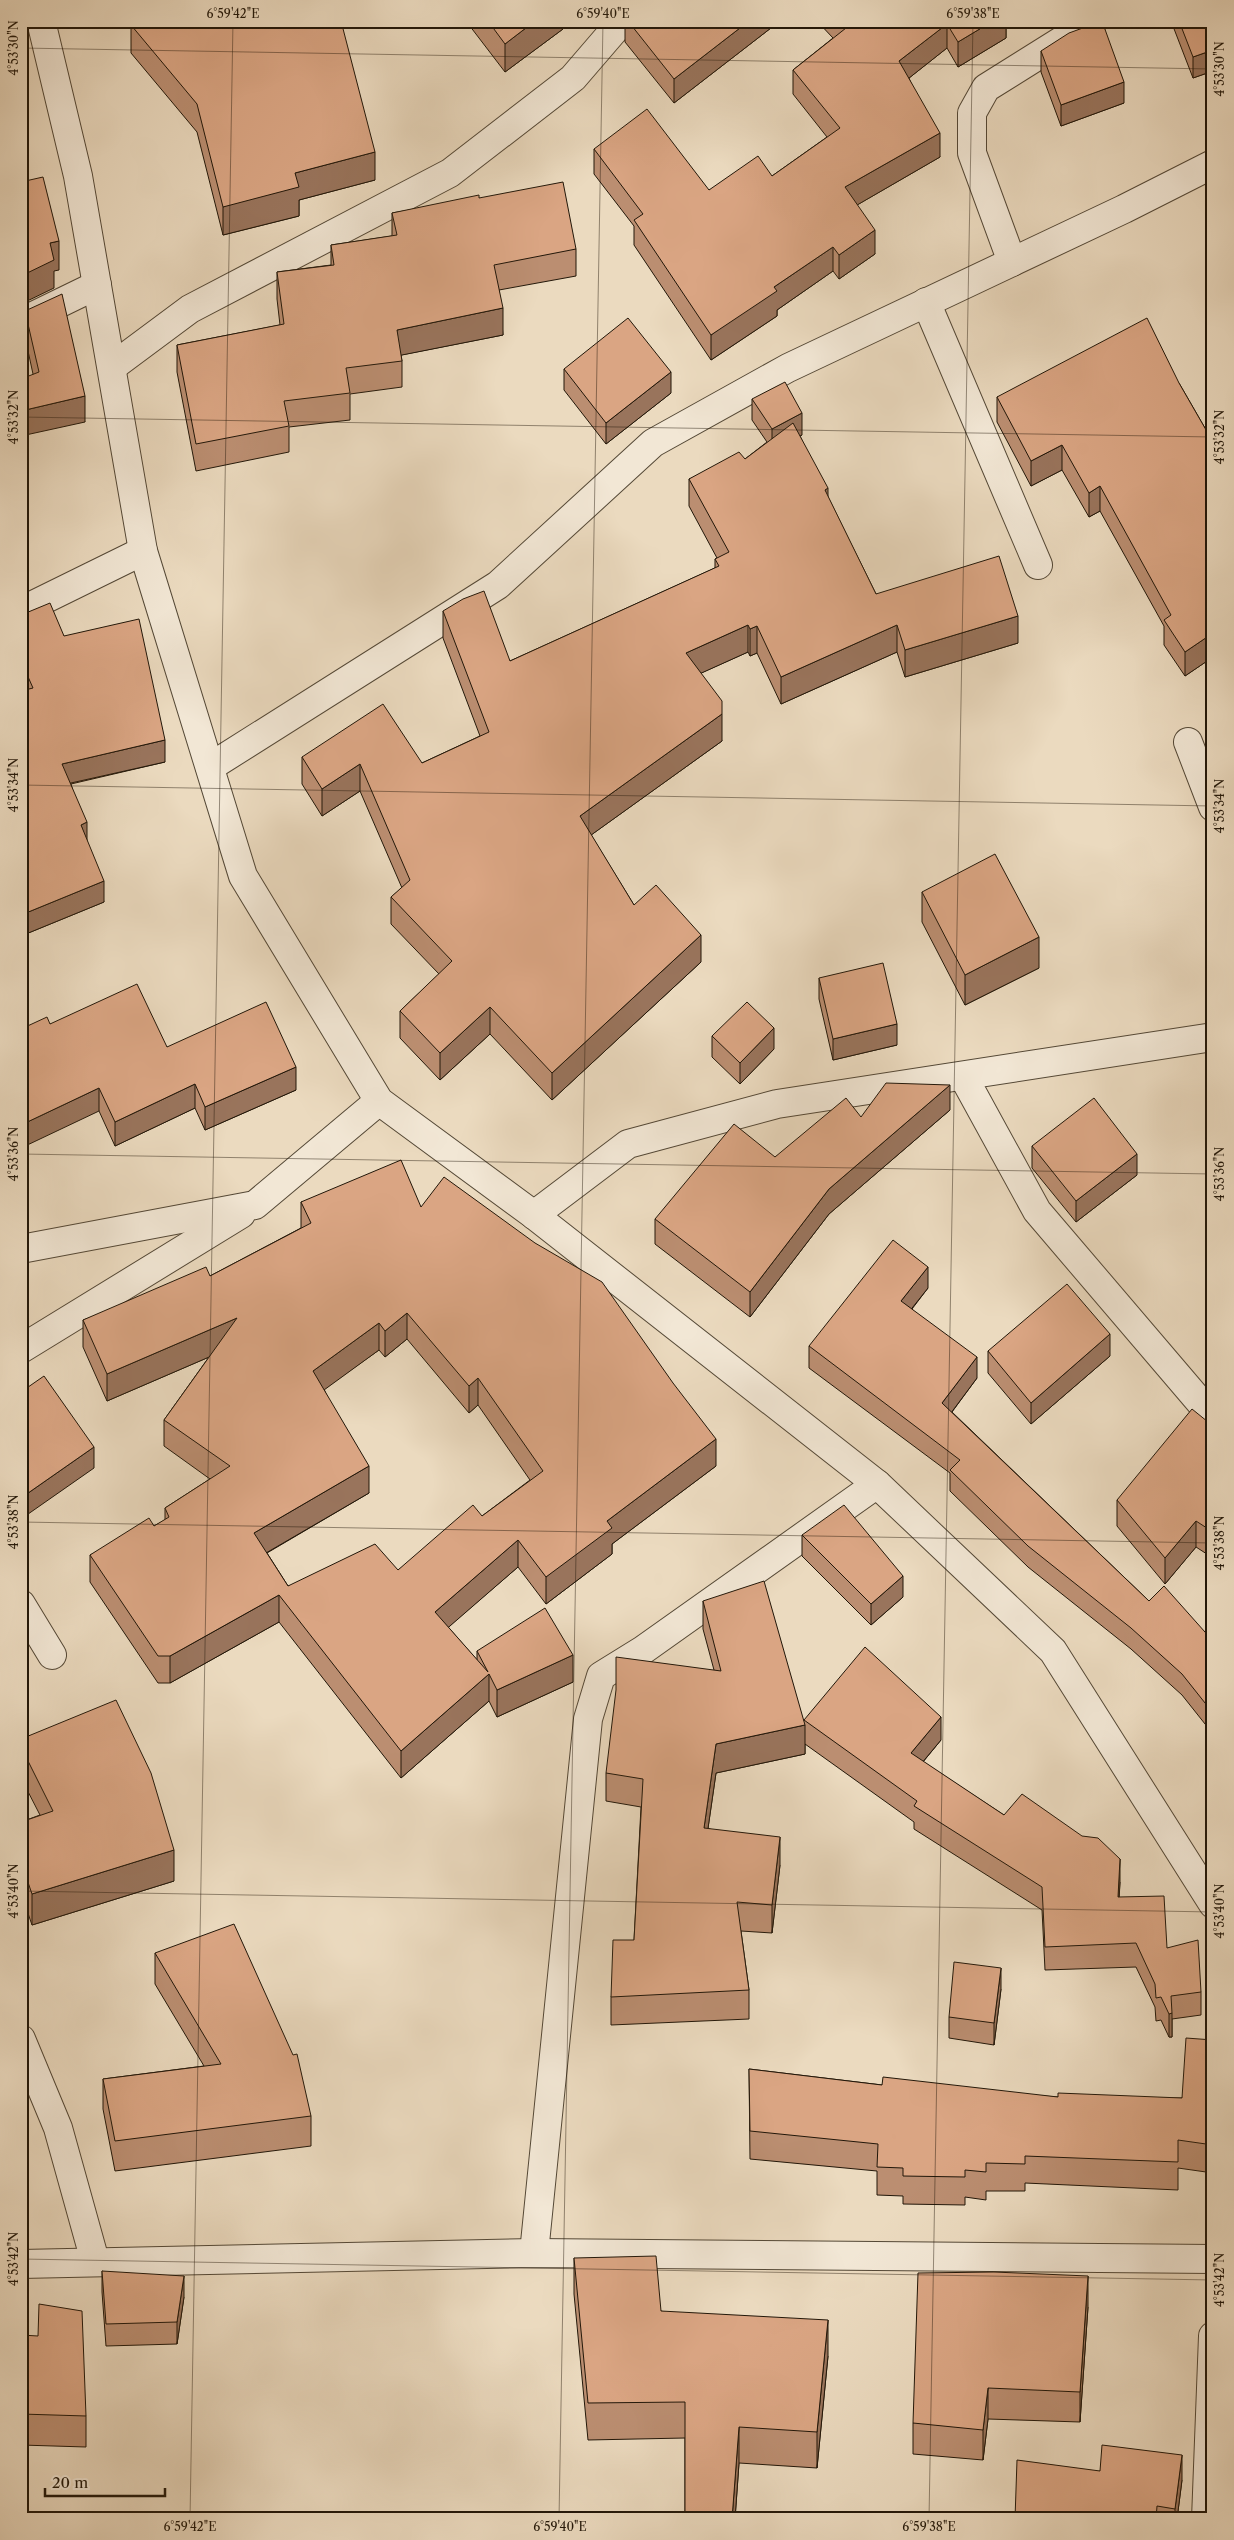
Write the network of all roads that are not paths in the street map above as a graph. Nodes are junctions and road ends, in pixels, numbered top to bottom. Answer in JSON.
{"nodes":[{"id":1,"x":41,"y":21,"type":"edge"},
{"id":2,"x":622,"y":21,"type":"edge"},
{"id":3,"x":1094,"y":21,"type":"edge"},
{"id":4,"x":1213,"y":164,"type":"edge"},
{"id":5,"x":1012,"y":262,"type":"junction"},
{"id":6,"x":97,"y":285,"type":"junction"},
{"id":7,"x":926,"y":302,"type":"junction"},
{"id":8,"x":21,"y":322,"type":"edge"},
{"id":9,"x":112,"y":367,"type":"junction"},
{"id":10,"x":143,"y":551,"type":"junction"},
{"id":11,"x":1038,"y":565,"type":"dead end"},
{"id":12,"x":21,"y":611,"type":"edge"},
{"id":13,"x":1188,"y":742,"type":"dead end"},
{"id":14,"x":210,"y":767,"type":"junction"},
{"id":15,"x":1213,"y":807,"type":"edge"},
{"id":16,"x":1213,"y":1037,"type":"edge"},
{"id":17,"x":964,"y":1076,"type":"junction"},
{"id":18,"x":379,"y":1101,"type":"junction"},
{"id":19,"x":255,"y":1205,"type":"junction"},
{"id":20,"x":534,"y":1215,"type":"junction"},
{"id":21,"x":21,"y":1249,"type":"edge"},
{"id":22,"x":21,"y":1349,"type":"edge"},
{"id":23,"x":1213,"y":1413,"type":"edge"},
{"id":24,"x":877,"y":1484,"type":"junction"},
{"id":25,"x":21,"y":1604,"type":"edge"},
{"id":26,"x":52,"y":1655,"type":"dead end"},
{"id":27,"x":1213,"y":1904,"type":"edge"},
{"id":28,"x":21,"y":2039,"type":"edge"},
{"id":29,"x":534,"y":2253,"type":"junction"},
{"id":30,"x":1213,"y":2259,"type":"edge"},
{"id":31,"x":95,"y":2260,"type":"junction"},
{"id":32,"x":21,"y":2264,"type":"edge"},
{"id":33,"x":1213,"y":2336,"type":"edge"},
{"id":34,"x":1206,"y":2519,"type":"edge"}],
"edges":[{"from":1,"to":6,"type":"street"},
{"from":2,"to":9,"type":"street"},
{"from":3,"to":5,"type":"street"},
{"from":4,"to":5,"type":"street"},
{"from":5,"to":7,"type":"street"},
{"from":6,"to":8,"type":"street"},
{"from":6,"to":9,"type":"street"},
{"from":7,"to":11,"type":"street"},
{"from":7,"to":14,"type":"street"},
{"from":9,"to":10,"type":"street"},
{"from":10,"to":12,"type":"street"},
{"from":10,"to":14,"type":"street"},
{"from":13,"to":15,"type":"street"},
{"from":14,"to":18,"type":"street"},
{"from":16,"to":17,"type":"street"},
{"from":17,"to":20,"type":"street"},
{"from":17,"to":23,"type":"street"},
{"from":18,"to":19,"type":"street"},
{"from":18,"to":20,"type":"street"},
{"from":19,"to":21,"type":"street"},
{"from":19,"to":22,"type":"street"},
{"from":20,"to":24,"type":"street"},
{"from":24,"to":27,"type":"street"},
{"from":24,"to":29,"type":"street"},
{"from":25,"to":26,"type":"street"},
{"from":28,"to":31,"type":"street"},
{"from":29,"to":30,"type":"street"},
{"from":29,"to":31,"type":"street"},
{"from":31,"to":32,"type":"street"},
{"from":33,"to":34,"type":"street"}]}
